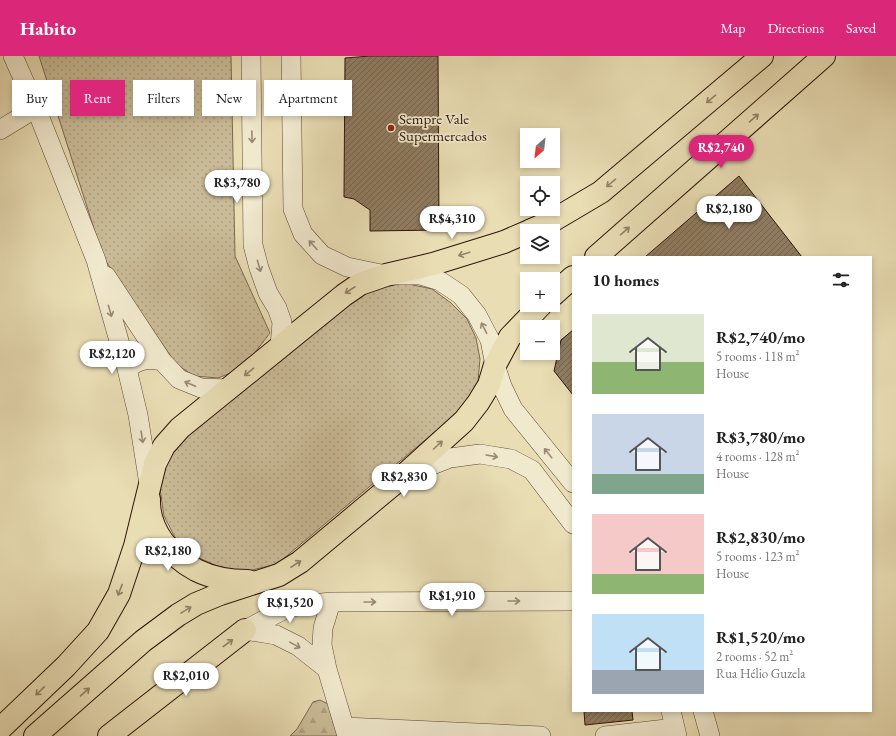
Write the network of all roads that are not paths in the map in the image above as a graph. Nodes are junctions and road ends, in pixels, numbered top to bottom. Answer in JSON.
{"nodes":[{"id":1,"x":13,"y":56,"type":"edge"},
{"id":2,"x":251,"y":56,"type":"edge"},
{"id":3,"x":291,"y":56,"type":"edge"},
{"id":4,"x":762,"y":56,"type":"edge"},
{"id":5,"x":824,"y":56,"type":"edge"},
{"id":6,"x":24,"y":80,"type":"edge"},
{"id":7,"x":23,"y":116,"type":"edge"},
{"id":8,"x":39,"y":116,"type":"edge"},
{"id":9,"x":0,"y":130,"type":"edge"},
{"id":10,"x":545,"y":224,"type":"edge"},
{"id":11,"x":520,"y":235,"type":"edge"},
{"id":12,"x":597,"y":256,"type":"edge"},
{"id":13,"x":96,"y":260,"type":"junction"},
{"id":14,"x":386,"y":275,"type":"junction"},
{"id":15,"x":572,"y":278,"type":"edge"},
{"id":16,"x":560,"y":289,"type":"edge"},
{"id":17,"x":534,"y":312,"type":"edge"},
{"id":18,"x":280,"y":347,"type":"junction"},
{"id":19,"x":162,"y":361,"type":"junction"},
{"id":20,"x":495,"y":365,"type":"junction"},
{"id":21,"x":127,"y":369,"type":"junction"},
{"id":22,"x":228,"y":389,"type":"junction"},
{"id":23,"x":402,"y":478,"type":"junction"},
{"id":24,"x":572,"y":482,"type":"edge"},
{"id":25,"x":149,"y":486,"type":"junction"},
{"id":26,"x":572,"y":523,"type":"edge"},
{"id":27,"x":261,"y":582,"type":"junction"},
{"id":28,"x":572,"y":601,"type":"edge"},
{"id":29,"x":331,"y":602,"type":"junction"},
{"id":30,"x":245,"y":630,"type":"junction"},
{"id":31,"x":327,"y":669,"type":"junction"},
{"id":32,"x":703,"y":712,"type":"edge"},
{"id":33,"x":674,"y":725,"type":"edge"},
{"id":34,"x":0,"y":729,"type":"edge"},
{"id":35,"x":346,"y":732,"type":"edge"},
{"id":36,"x":34,"y":736,"type":"edge"},
{"id":37,"x":109,"y":736,"type":"edge"},
{"id":38,"x":541,"y":736,"type":"edge"},
{"id":39,"x":605,"y":736,"type":"edge"},
{"id":40,"x":710,"y":736,"type":"edge"}],
"edges":[{"from":1,"to":6,"type":"street"},
{"from":2,"to":18,"type":"street","one_way":true},
{"from":14,"to":3,"type":"street","one_way":true},
{"from":4,"to":10,"type":"main road","one_way":true},
{"from":12,"to":5,"type":"main road","one_way":true},
{"from":7,"to":9,"type":"street"},
{"from":8,"to":13,"type":"street"},
{"from":11,"to":14,"type":"main road","one_way":true},
{"from":13,"to":19,"type":"street"},
{"from":13,"to":21,"type":"street","one_way":true},
{"from":14,"to":18,"type":"main road","one_way":true},
{"from":20,"to":14,"type":"street","one_way":true},
{"from":15,"to":16,"type":"main road"},
{"from":17,"to":20,"type":"main road"},
{"from":18,"to":22,"type":"main road","one_way":true},
{"from":19,"to":21,"type":"street"},
{"from":22,"to":19,"type":"street","one_way":true},
{"from":23,"to":20,"type":"main road","one_way":true},
{"from":24,"to":20,"type":"street","one_way":true},
{"from":21,"to":25,"type":"street","one_way":true},
{"from":22,"to":25,"type":"main road"},
{"from":23,"to":26,"type":"street","one_way":true},
{"from":27,"to":23,"type":"main road","one_way":true},
{"from":25,"to":27,"type":"main road"},
{"from":25,"to":34,"type":"main road","one_way":true},
{"from":36,"to":27,"type":"main road","one_way":true},
{"from":29,"to":28,"type":"street","one_way":true},
{"from":29,"to":30,"type":"street"},
{"from":29,"to":31,"type":"street"},
{"from":30,"to":31,"type":"street","one_way":true},
{"from":37,"to":30,"type":"main road","one_way":true},
{"from":31,"to":35,"type":"street"},
{"from":32,"to":40,"type":"street"},
{"from":33,"to":39,"type":"street"},
{"from":35,"to":38,"type":"street"}]}
